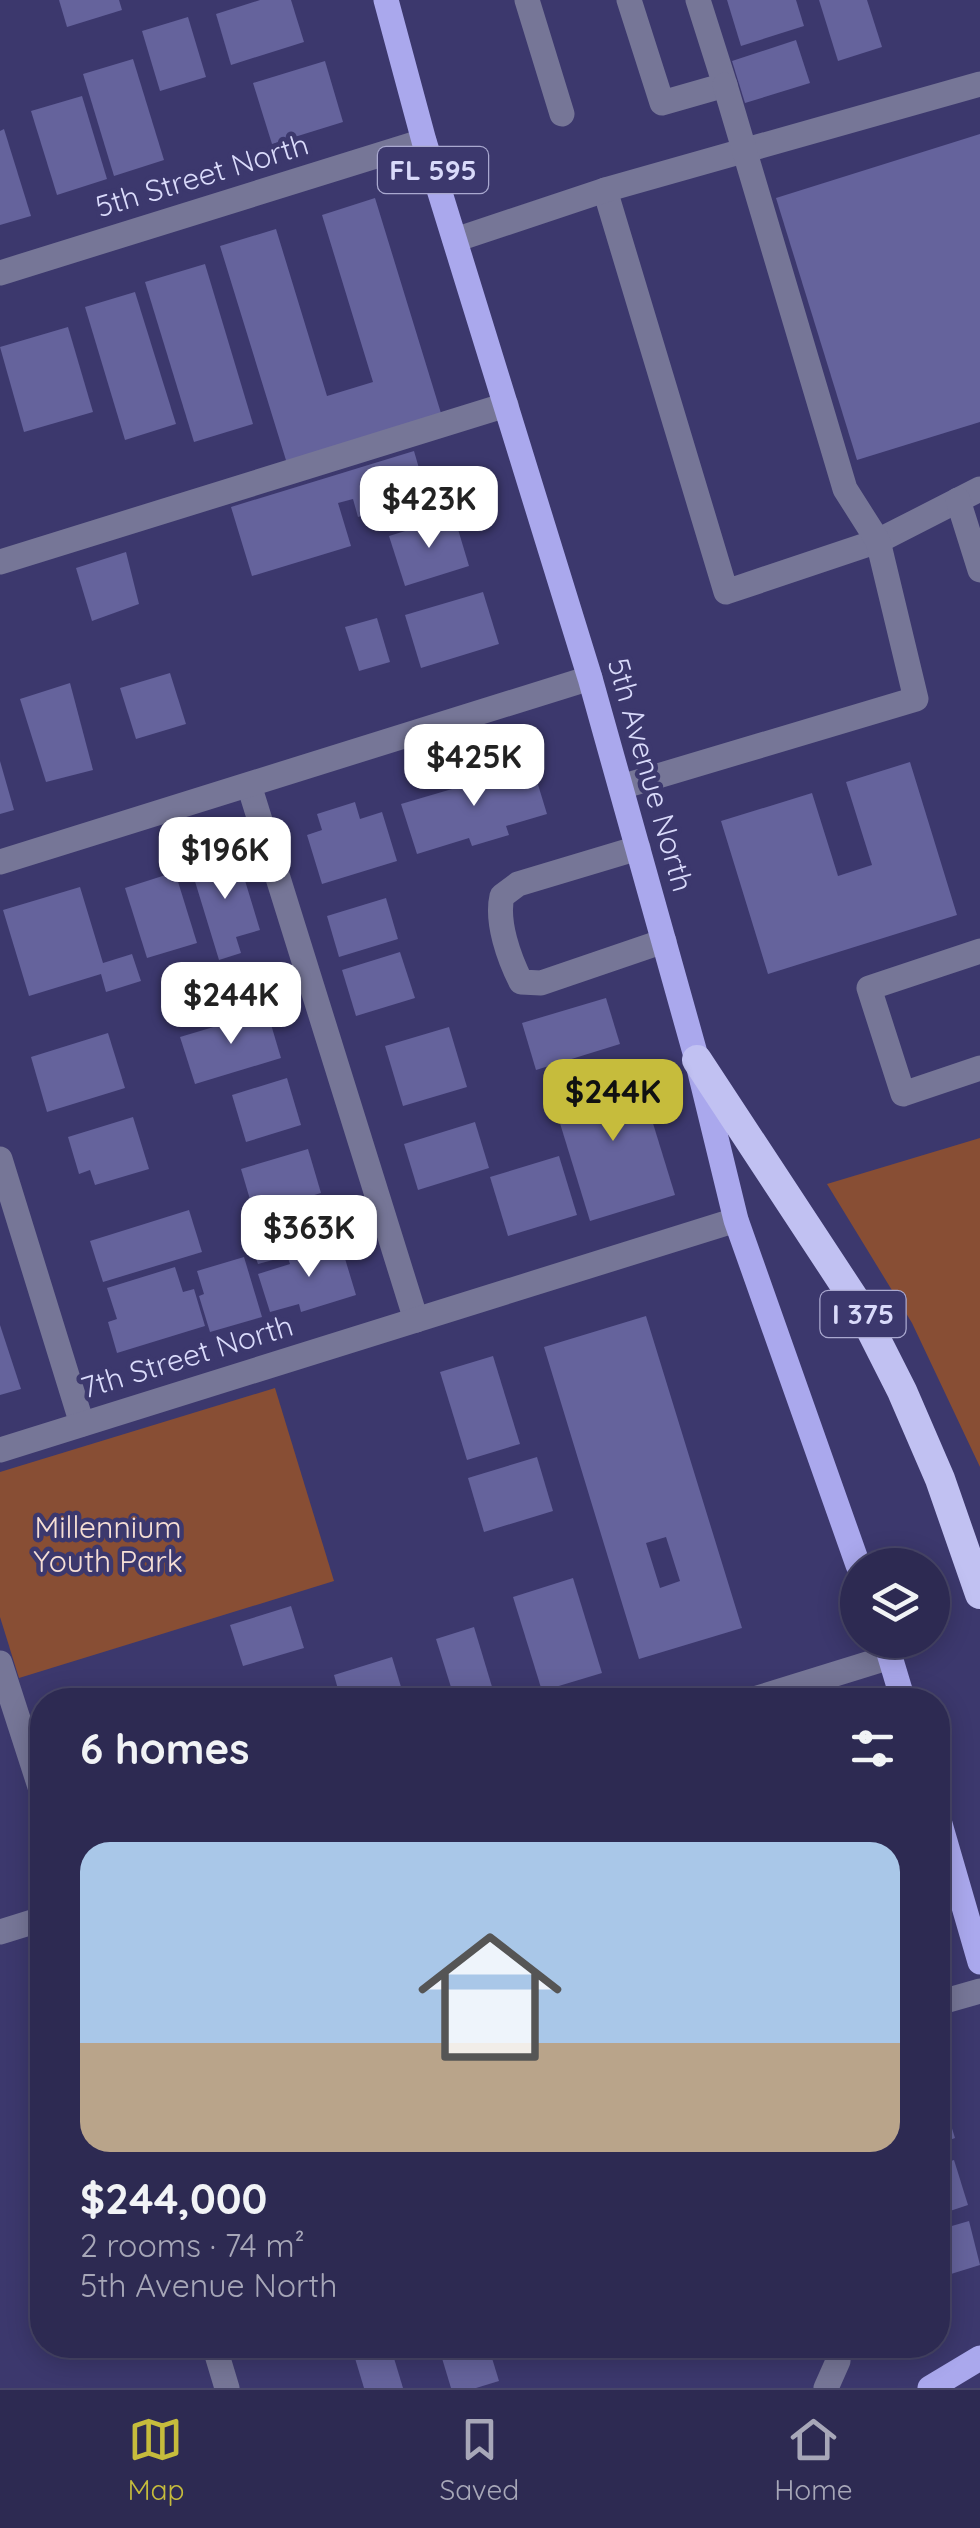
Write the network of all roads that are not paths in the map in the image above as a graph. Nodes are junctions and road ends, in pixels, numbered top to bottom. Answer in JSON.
{"nodes":[{"id":1,"x":386,"y":0,"type":"edge"},
{"id":2,"x":526,"y":0,"type":"edge"},
{"id":3,"x":629,"y":0,"type":"edge"},
{"id":4,"x":698,"y":0,"type":"edge"},
{"id":5,"x":980,"y":84,"type":"edge"},
{"id":6,"x":725,"y":85,"type":"junction"},
{"id":7,"x":562,"y":114,"type":"dead end"},
{"id":8,"x":424,"y":141,"type":"junction"},
{"id":9,"x":745,"y":152,"type":"junction"},
{"id":10,"x":605,"y":190,"type":"junction"},
{"id":11,"x":455,"y":240,"type":"junction"},
{"id":12,"x":0,"y":273,"type":"edge"},
{"id":13,"x":506,"y":404,"type":"junction"},
{"id":14,"x":969,"y":494,"type":"edge"},
{"id":15,"x":878,"y":540,"type":"junction"},
{"id":16,"x":0,"y":562,"type":"edge"},
{"id":17,"x":980,"y":570,"type":"edge"},
{"id":18,"x":590,"y":678,"type":"junction"},
{"id":19,"x":249,"y":785,"type":"junction"},
{"id":20,"x":620,"y":787,"type":"junction"},
{"id":21,"x":638,"y":848,"type":"junction"},
{"id":22,"x":0,"y":862,"type":"edge"},
{"id":23,"x":664,"y":941,"type":"junction"},
{"id":24,"x":980,"y":952,"type":"edge"},
{"id":25,"x":698,"y":1060,"type":"junction"},
{"id":26,"x":980,"y":1068,"type":"edge"},
{"id":27,"x":0,"y":1158,"type":"edge"},
{"id":28,"x":736,"y":1220,"type":"junction"},
{"id":29,"x":416,"y":1320,"type":"junction"},
{"id":30,"x":82,"y":1424,"type":"junction"},
{"id":31,"x":0,"y":1450,"type":"edge"},
{"id":32,"x":852,"y":1548,"type":"edge"},
{"id":33,"x":980,"y":1594,"type":"edge"},
{"id":34,"x":862,"y":1658,"type":"edge"},
{"id":35,"x":891,"y":1658,"type":"edge"},
{"id":36,"x":0,"y":1663,"type":"edge"},
{"id":37,"x":783,"y":1688,"type":"edge"},
{"id":38,"x":900,"y":1688,"type":"edge"},
{"id":39,"x":30,"y":1756,"type":"edge"},
{"id":40,"x":950,"y":1858,"type":"edge"},
{"id":41,"x":30,"y":1923,"type":"edge"},
{"id":42,"x":0,"y":1932,"type":"edge"},
{"id":43,"x":980,"y":1962,"type":"edge"},
{"id":44,"x":980,"y":1991,"type":"edge"},
{"id":45,"x":950,"y":2000,"type":"edge"},
{"id":46,"x":218,"y":2358,"type":"edge"},
{"id":47,"x":838,"y":2358,"type":"edge"},
{"id":48,"x":980,"y":2358,"type":"edge"},
{"id":49,"x":228,"y":2388,"type":"edge"},
{"id":50,"x":826,"y":2388,"type":"edge"},
{"id":51,"x":930,"y":2388,"type":"edge"}],
"edges":[{"from":1,"to":8,"type":"main road","name":"5th Avenue North","number":"FL 595"},
{"from":2,"to":7,"type":"street"},
{"from":3,"to":6,"type":"street"},
{"from":4,"to":6,"type":"street"},
{"from":5,"to":9,"type":"street"},
{"from":6,"to":9,"type":"street"},
{"from":8,"to":11,"type":"main road","name":"5th Avenue North","number":"FL 595"},
{"from":8,"to":12,"type":"street","name":"5th Street North"},
{"from":9,"to":10,"type":"street"},
{"from":9,"to":15,"type":"street"},
{"from":10,"to":11,"type":"street"},
{"from":10,"to":15,"type":"street"},
{"from":11,"to":13,"type":"main road","name":"5th Avenue North","number":"FL 595"},
{"from":13,"to":16,"type":"street"},
{"from":13,"to":18,"type":"main road","name":"5th Avenue North","number":"FL 595"},
{"from":14,"to":15,"type":"street"},
{"from":14,"to":17,"type":"street"},
{"from":15,"to":20,"type":"street"},
{"from":18,"to":19,"type":"street"},
{"from":18,"to":20,"type":"main road","name":"5th Avenue North","number":"FL 595"},
{"from":19,"to":22,"type":"street"},
{"from":19,"to":29,"type":"street"},
{"from":20,"to":21,"type":"main road","name":"5th Avenue North","number":"FL 595"},
{"from":21,"to":23,"type":"main road","name":"5th Avenue North","number":"FL 595"},
{"from":21,"to":23,"type":"street"},
{"from":23,"to":25,"type":"main road","name":"5th Avenue North","number":"FL 595"},
{"from":24,"to":26,"type":"street"},
{"from":25,"to":28,"type":"main road","name":"5th Avenue North","number":"FL 595"},
{"from":25,"to":33,"type":"highway","number":"I 375"},
{"from":27,"to":30,"type":"street"},
{"from":28,"to":29,"type":"street","name":"7th Street North"},
{"from":28,"to":32,"type":"main road","name":"5th Avenue North","number":"FL 595"},
{"from":29,"to":30,"type":"street","name":"7th Street North"},
{"from":30,"to":31,"type":"street","name":"7th Street North"},
{"from":34,"to":37,"type":"street"},
{"from":35,"to":38,"type":"main road"},
{"from":36,"to":39,"type":"street"},
{"from":40,"to":43,"type":"main road"},
{"from":41,"to":42,"type":"street"},
{"from":44,"to":45,"type":"street"},
{"from":46,"to":49,"type":"street"},
{"from":47,"to":50,"type":"street"},
{"from":48,"to":51,"type":"main road"}]}
